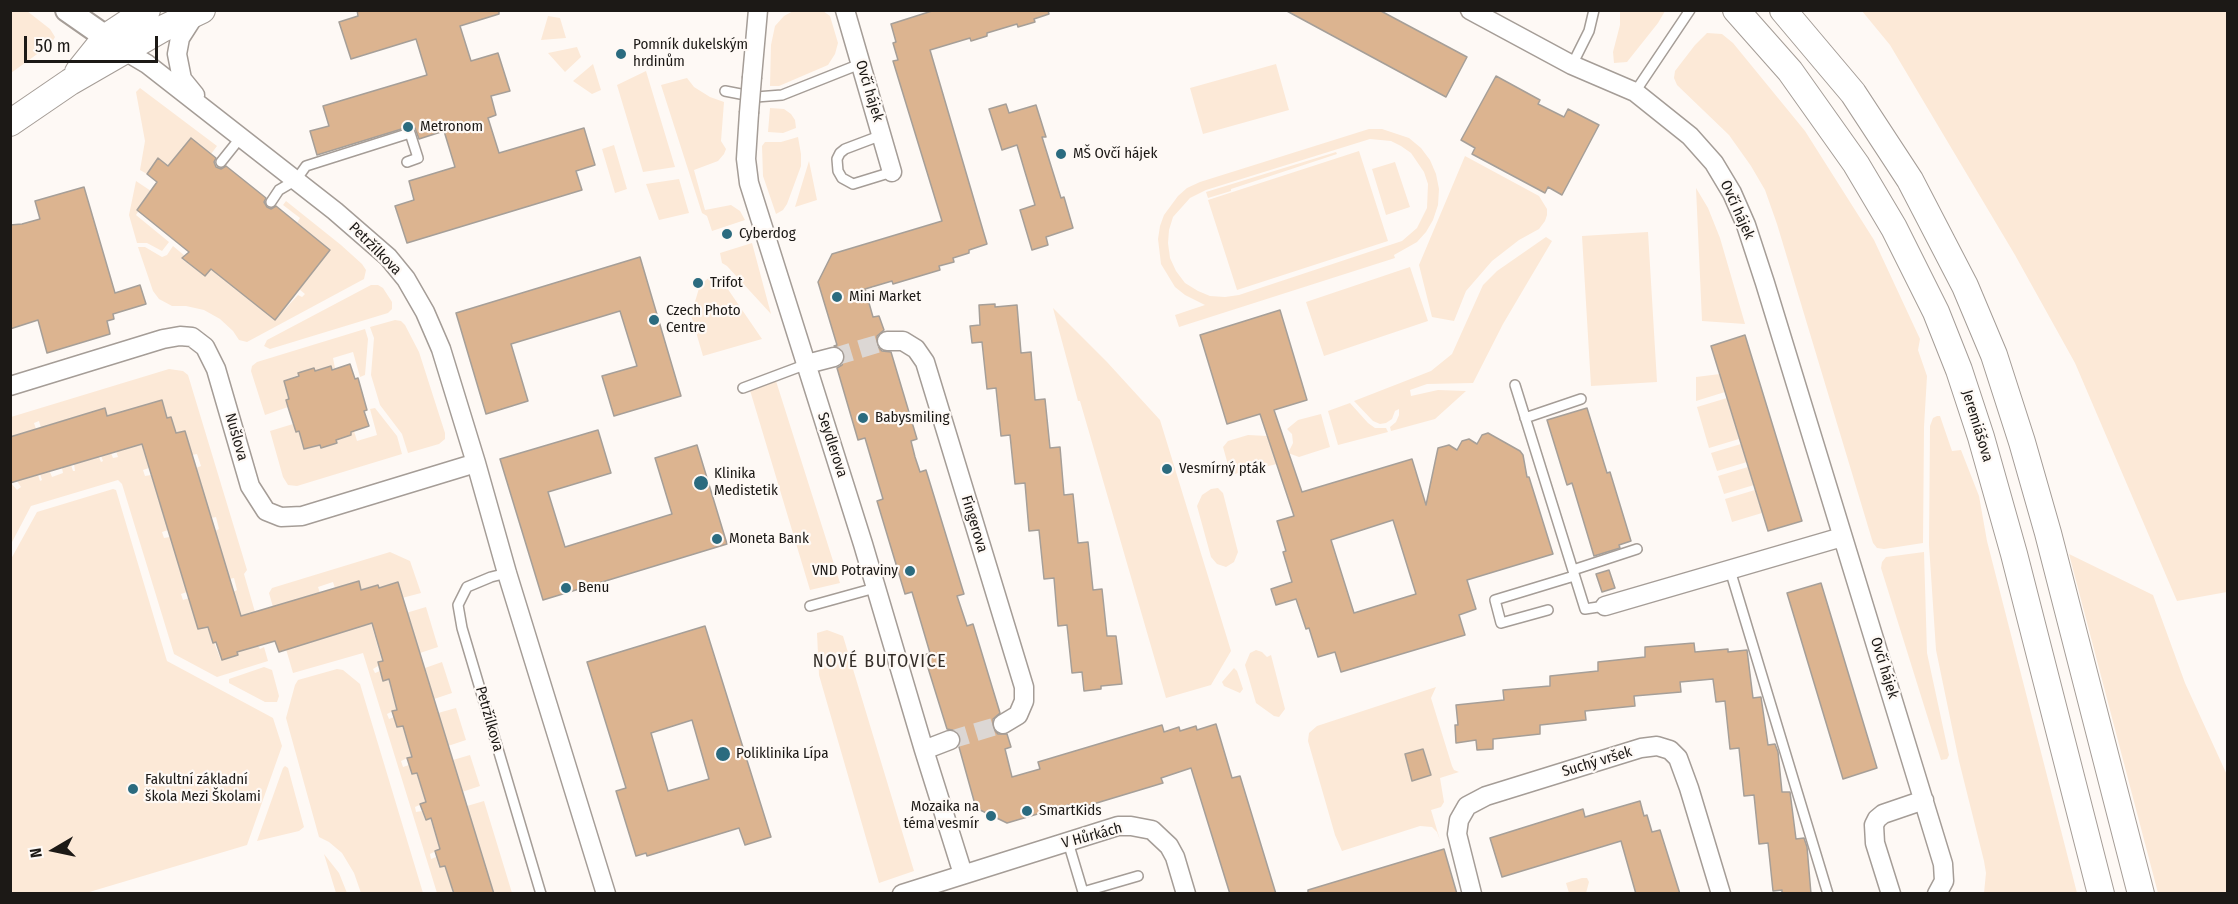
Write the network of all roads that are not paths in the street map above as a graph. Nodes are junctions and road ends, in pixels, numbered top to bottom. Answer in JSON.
{"nodes":[{"id":1,"x":67,"y":10,"type":"edge"},
{"id":2,"x":147,"y":10,"type":"edge"},
{"id":3,"x":758,"y":10,"type":"edge"},
{"id":4,"x":845,"y":10,"type":"edge"},
{"id":5,"x":1470,"y":10,"type":"edge"},
{"id":6,"x":1594,"y":10,"type":"edge"},
{"id":7,"x":1690,"y":10,"type":"edge"},
{"id":8,"x":1736,"y":10,"type":"edge"},
{"id":9,"x":1783,"y":10,"type":"edge"},
{"id":10,"x":199,"y":12,"type":"edge"},
{"id":11,"x":115,"y":44,"type":"junction"},
{"id":12,"x":860,"y":64,"type":"junction"},
{"id":13,"x":1572,"y":65,"type":"junction"},
{"id":14,"x":725,"y":91,"type":"dead end"},
{"id":15,"x":1635,"y":92,"type":"junction"},
{"id":16,"x":211,"y":115,"type":"junction"},
{"id":17,"x":10,"y":123,"type":"edge"},
{"id":18,"x":882,"y":135,"type":"junction"},
{"id":19,"x":241,"y":137,"type":"junction"},
{"id":20,"x":221,"y":162,"type":"dead end"},
{"id":21,"x":406,"y":162,"type":"dead end"},
{"id":22,"x":892,"y":172,"type":"joint"},
{"id":23,"x":296,"y":180,"type":"junction"},
{"id":24,"x":271,"y":202,"type":"dead end"},
{"id":25,"x":887,"y":341,"type":"tunnel mouth"},
{"id":26,"x":834,"y":357,"type":"tunnel mouth"},
{"id":27,"x":807,"y":364,"type":"junction"},
{"id":28,"x":1515,"y":385,"type":"dead end"},
{"id":29,"x":10,"y":386,"type":"edge"},
{"id":30,"x":743,"y":388,"type":"dead end"},
{"id":31,"x":1581,"y":399,"type":"dead end"},
{"id":32,"x":1525,"y":418,"type":"junction"},
{"id":33,"x":476,"y":463,"type":"junction"},
{"id":34,"x":1842,"y":537,"type":"junction"},
{"id":35,"x":1637,"y":549,"type":"dead end"},
{"id":36,"x":1730,"y":570,"type":"junction"},
{"id":37,"x":507,"y":573,"type":"junction"},
{"id":38,"x":1573,"y":573,"type":"junction"},
{"id":39,"x":875,"y":588,"type":"junction"},
{"id":40,"x":810,"y":606,"type":"dead end"},
{"id":41,"x":1605,"y":606,"type":"joint"},
{"id":42,"x":1548,"y":610,"type":"dead end"},
{"id":43,"x":1004,"y":724,"type":"tunnel mouth"},
{"id":44,"x":950,"y":740,"type":"tunnel mouth"},
{"id":45,"x":924,"y":750,"type":"junction"},
{"id":46,"x":1924,"y":800,"type":"junction"},
{"id":47,"x":1068,"y":842,"type":"junction"},
{"id":48,"x":963,"y":874,"type":"junction"},
{"id":49,"x":1138,"y":876,"type":"dead end"},
{"id":50,"x":541,"y":894,"type":"edge"},
{"id":51,"x":606,"y":894,"type":"edge"},
{"id":52,"x":902,"y":894,"type":"edge"},
{"id":53,"x":1186,"y":894,"type":"edge"},
{"id":54,"x":1472,"y":894,"type":"edge"},
{"id":55,"x":1721,"y":894,"type":"edge"},
{"id":56,"x":1828,"y":894,"type":"edge"},
{"id":57,"x":1891,"y":894,"type":"edge"},
{"id":58,"x":1937,"y":894,"type":"edge"},
{"id":59,"x":2101,"y":894,"type":"edge"},
{"id":60,"x":2141,"y":894,"type":"edge"}],
"edges":[{"from":1,"to":11,"type":"street"},
{"from":2,"to":11,"type":"main road"},
{"from":3,"to":27,"type":"street","name":"Seydlerova","bridge":true},
{"from":4,"to":12,"type":"street","name":"Ovčí hájek"},
{"from":5,"to":13,"type":"street","name":"Ovčí hájek"},
{"from":6,"to":13,"type":"lane"},
{"from":7,"to":15,"type":"lane"},
{"from":8,"to":59,"type":"main road","name":"Jeremiášova"},
{"from":9,"to":60,"type":"main road"},
{"from":10,"to":11,"type":"main road"},
{"from":10,"to":16,"type":"street"},
{"from":11,"to":16,"type":"street","name":"Petržílkova"},
{"from":11,"to":17,"type":"main road"},
{"from":12,"to":14,"type":"lane"},
{"from":12,"to":18,"type":"street","name":"Ovčí hájek"},
{"from":13,"to":15,"type":"street","name":"Ovčí hájek"},
{"from":15,"to":34,"type":"street","name":"Ovčí hájek"},
{"from":16,"to":19,"type":"street","name":"Petržílkova"},
{"from":18,"to":22,"type":"street","name":"Ovčí hájek"},
{"from":18,"to":22,"type":"lane"},
{"from":19,"to":20,"type":"lane"},
{"from":19,"to":23,"type":"street","name":"Petržílkova"},
{"from":21,"to":23,"type":"lane"},
{"from":23,"to":24,"type":"lane"},
{"from":23,"to":33,"type":"street","name":"Petržílkova"},
{"from":25,"to":43,"type":"street","name":"Fingerova"},
{"from":26,"to":27,"type":"street"},
{"from":27,"to":30,"type":"lane"},
{"from":27,"to":39,"type":"street","name":"Seydlerova"},
{"from":28,"to":32,"type":"lane"},
{"from":29,"to":33,"type":"street","name":"Nušlova"},
{"from":31,"to":32,"type":"lane"},
{"from":32,"to":38,"type":"lane"},
{"from":33,"to":37,"type":"street","name":"Petržílkova"},
{"from":34,"to":36,"type":"street"},
{"from":34,"to":46,"type":"street","name":"Ovčí hájek"},
{"from":35,"to":38,"type":"lane"},
{"from":36,"to":41,"type":"street"},
{"from":36,"to":56,"type":"lane"},
{"from":37,"to":50,"type":"lane","name":"Petržílkova"},
{"from":37,"to":51,"type":"street","name":"Petržílkova"},
{"from":38,"to":41,"type":"lane"},
{"from":38,"to":42,"type":"lane"},
{"from":39,"to":40,"type":"lane"},
{"from":39,"to":45,"type":"street","name":"Seydlerova"},
{"from":44,"to":45,"type":"street"},
{"from":45,"to":48,"type":"street","name":"Seydlerova"},
{"from":46,"to":57,"type":"street"},
{"from":46,"to":58,"type":"street","name":"Ovčí hájek"},
{"from":47,"to":48,"type":"street","name":"V Hůrkách"},
{"from":47,"to":49,"type":"lane"},
{"from":47,"to":53,"type":"street","name":"V Hůrkách"},
{"from":48,"to":52,"type":"street"},
{"from":54,"to":55,"type":"street","name":"Suchý vršek"}]}
